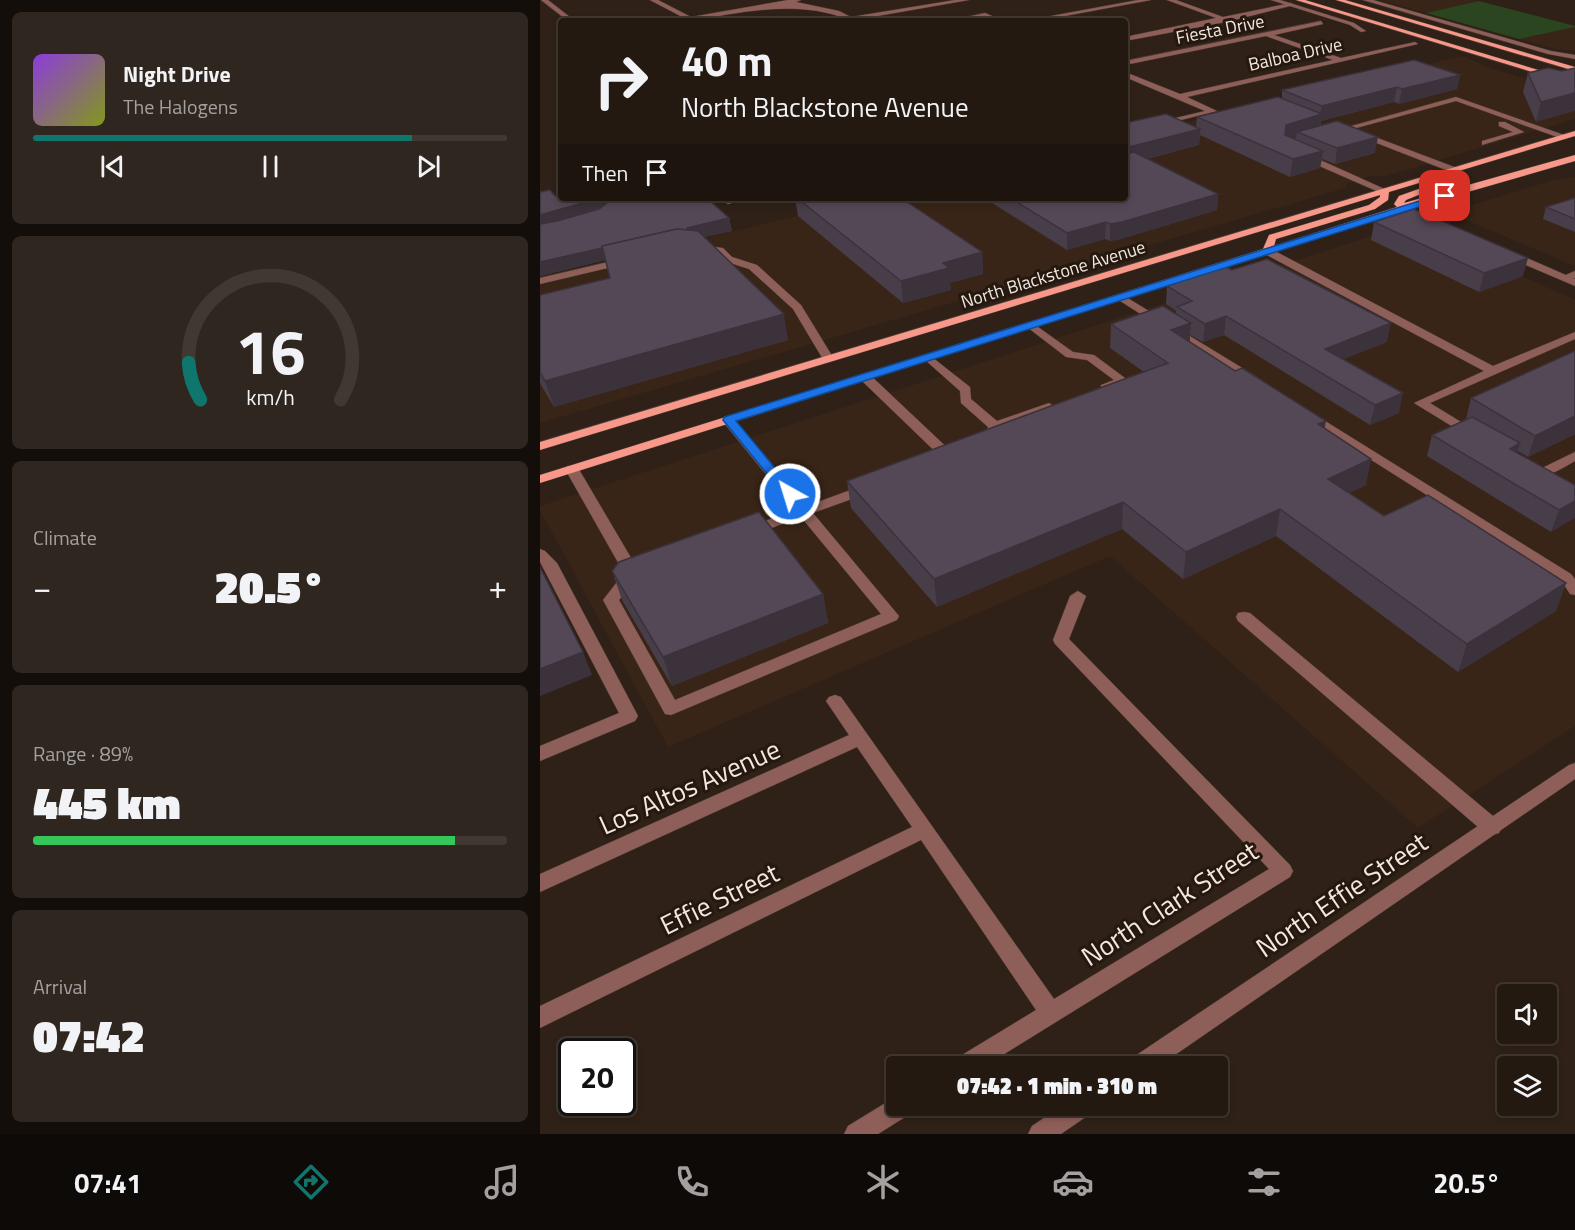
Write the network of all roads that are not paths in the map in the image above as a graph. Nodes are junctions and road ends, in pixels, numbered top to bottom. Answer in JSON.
{"nodes":[{"id":1,"x":544,"y":0,"type":"edge"},
{"id":2,"x":653,"y":0,"type":"edge"},
{"id":3,"x":778,"y":0,"type":"edge"},
{"id":4,"x":966,"y":0,"type":"edge"},
{"id":5,"x":1148,"y":0,"type":"edge"},
{"id":6,"x":1170,"y":0,"type":"edge"},
{"id":7,"x":1274,"y":0,"type":"edge"},
{"id":8,"x":1299,"y":0,"type":"edge"},
{"id":9,"x":1339,"y":0,"type":"edge"},
{"id":10,"x":1366,"y":0,"type":"edge"},
{"id":11,"x":794,"y":1,"type":"edge"},
{"id":12,"x":1291,"y":5,"type":"junction"},
{"id":13,"x":568,"y":18,"type":"edge"},
{"id":14,"x":688,"y":18,"type":"edge"},
{"id":15,"x":696,"y":18,"type":"edge"},
{"id":16,"x":848,"y":18,"type":"edge"},
{"id":17,"x":856,"y":18,"type":"edge"},
{"id":18,"x":968,"y":18,"type":"edge"},
{"id":19,"x":993,"y":18,"type":"edge"},
{"id":20,"x":1044,"y":18,"type":"edge"},
{"id":21,"x":1226,"y":20,"type":"junction"},
{"id":22,"x":1321,"y":23,"type":"dead end"},
{"id":23,"x":1205,"y":24,"type":"junction"},
{"id":24,"x":1216,"y":27,"type":"dead end"},
{"id":25,"x":1227,"y":31,"type":"dead end"},
{"id":26,"x":1363,"y":32,"type":"dead end"},
{"id":27,"x":1268,"y":35,"type":"junction"},
{"id":28,"x":1128,"y":38,"type":"edge"},
{"id":29,"x":1248,"y":38,"type":"junction"},
{"id":30,"x":1415,"y":44,"type":"dead end"},
{"id":31,"x":1574,"y":57,"type":"edge"},
{"id":32,"x":1342,"y":61,"type":"junction"},
{"id":33,"x":1128,"y":62,"type":"edge"},
{"id":34,"x":1575,"y":69,"type":"edge"},
{"id":35,"x":1128,"y":77,"type":"edge"},
{"id":36,"x":1575,"y":83,"type":"edge"},
{"id":37,"x":1182,"y":96,"type":"junction"},
{"id":38,"x":1436,"y":105,"type":"junction"},
{"id":39,"x":1449,"y":110,"type":"dead end"},
{"id":40,"x":1466,"y":112,"type":"dead end"},
{"id":41,"x":1348,"y":128,"type":"junction"},
{"id":42,"x":1128,"y":131,"type":"edge"},
{"id":43,"x":1328,"y":133,"type":"edge"},
{"id":44,"x":1575,"y":133,"type":"edge"},
{"id":45,"x":1563,"y":136,"type":"junction"},
{"id":46,"x":1485,"y":143,"type":"dead end"},
{"id":47,"x":1299,"y":154,"type":"edge"},
{"id":48,"x":1575,"y":158,"type":"edge"},
{"id":49,"x":1454,"y":170,"type":"junction"},
{"id":50,"x":1384,"y":191,"type":"junction"},
{"id":51,"x":1404,"y":208,"type":"junction"},
{"id":52,"x":1425,"y":217,"type":"edge"},
{"id":53,"x":691,"y":248,"type":"edge"},
{"id":54,"x":1500,"y":250,"type":"edge"},
{"id":55,"x":1267,"y":251,"type":"junction"},
{"id":56,"x":638,"y":258,"type":"edge"},
{"id":57,"x":1575,"y":274,"type":"edge"},
{"id":58,"x":1564,"y":278,"type":"junction"},
{"id":59,"x":540,"y":281,"type":"edge"},
{"id":60,"x":1575,"y":283,"type":"edge"},
{"id":61,"x":1121,"y":297,"type":"junction"},
{"id":62,"x":1031,"y":325,"type":"junction"},
{"id":63,"x":1575,"y":335,"type":"edge"},
{"id":64,"x":928,"y":357,"type":"junction"},
{"id":65,"x":828,"y":359,"type":"junction"},
{"id":66,"x":1493,"y":371,"type":"junction"},
{"id":67,"x":865,"y":377,"type":"junction"},
{"id":68,"x":1267,"y":389,"type":"edge"},
{"id":69,"x":1091,"y":393,"type":"edge"},
{"id":70,"x":1059,"y":404,"type":"edge"},
{"id":71,"x":1297,"y":408,"type":"edge"},
{"id":72,"x":728,"y":420,"type":"junction"},
{"id":73,"x":995,"y":426,"type":"junction"},
{"id":74,"x":1481,"y":438,"type":"edge"},
{"id":75,"x":540,"y":446,"type":"edge"},
{"id":76,"x":980,"y":448,"type":"edge"},
{"id":77,"x":1575,"y":456,"type":"edge"},
{"id":78,"x":951,"y":459,"type":"edge"},
{"id":79,"x":1521,"y":461,"type":"edge"},
{"id":80,"x":572,"y":469,"type":"junction"},
{"id":81,"x":540,"y":479,"type":"edge"},
{"id":82,"x":880,"y":484,"type":"edge"},
{"id":83,"x":804,"y":511,"type":"junction"},
{"id":84,"x":732,"y":537,"type":"edge"},
{"id":85,"x":540,"y":554,"type":"edge"},
{"id":86,"x":1575,"y":590,"type":"edge"},
{"id":87,"x":1078,"y":596,"type":"dead end"},
{"id":88,"x":1244,"y":617,"type":"dead end"},
{"id":89,"x":835,"y":701,"type":"dead end"},
{"id":90,"x":860,"y":738,"type":"junction"},
{"id":91,"x":540,"y":754,"type":"edge"},
{"id":92,"x":1575,"y":770,"type":"edge"},
{"id":93,"x":1492,"y":827,"type":"junction"},
{"id":94,"x":924,"y":830,"type":"junction"},
{"id":95,"x":540,"y":883,"type":"edge"},
{"id":96,"x":1052,"y":1013,"type":"junction"},
{"id":97,"x":540,"y":1017,"type":"edge"},
{"id":98,"x":981,"y":1056,"type":"edge"},
{"id":99,"x":1155,"y":1056,"type":"edge"},
{"id":100,"x":886,"y":1116,"type":"edge"},
{"id":101,"x":1067,"y":1116,"type":"edge"},
{"id":102,"x":856,"y":1134,"type":"edge"},
{"id":103,"x":1040,"y":1134,"type":"edge"}],
"edges":[{"from":1,"to":13,"type":"street"},
{"from":2,"to":14,"type":"street"},
{"from":3,"to":11,"type":"street"},
{"from":4,"to":17,"type":"street"},
{"from":5,"to":20,"type":"street"},
{"from":6,"to":21,"type":"street"},
{"from":7,"to":12,"type":"street"},
{"from":8,"to":36,"type":"main road"},
{"from":9,"to":34,"type":"main road"},
{"from":10,"to":31,"type":"street"},
{"from":11,"to":15,"type":"street"},
{"from":11,"to":16,"type":"street"},
{"from":12,"to":21,"type":"street"},
{"from":12,"to":26,"type":"street"},
{"from":18,"to":19,"type":"street"},
{"from":21,"to":23,"type":"street"},
{"from":22,"to":27,"type":"street","name":"Fiesta Drive"},
{"from":23,"to":24,"type":"street"},
{"from":23,"to":28,"type":"street"},
{"from":25,"to":29,"type":"street"},
{"from":27,"to":29,"type":"street","name":"Fiesta Drive"},
{"from":27,"to":32,"type":"street"},
{"from":29,"to":33,"type":"street","name":"Fiesta Drive"},
{"from":30,"to":32,"type":"street","name":"Balboa Drive"},
{"from":32,"to":37,"type":"street","name":"Balboa Drive"},
{"from":35,"to":37,"type":"street"},
{"from":37,"to":42,"type":"street"},
{"from":38,"to":39,"type":"street"},
{"from":38,"to":41,"type":"street"},
{"from":38,"to":45,"type":"street"},
{"from":40,"to":46,"type":"street"},
{"from":41,"to":43,"type":"street"},
{"from":41,"to":49,"type":"street"},
{"from":44,"to":45,"type":"main road","name":"North Blackstone Avenue"},
{"from":45,"to":49,"type":"main road","name":"North Blackstone Avenue"},
{"from":47,"to":50,"type":"street"},
{"from":48,"to":51,"type":"main road","name":"North Blackstone Avenue"},
{"from":49,"to":50,"type":"main road","name":"North Blackstone Avenue"},
{"from":49,"to":51,"type":"main road"},
{"from":50,"to":55,"type":"main road"},
{"from":50,"to":65,"type":"main road","name":"North Blackstone Avenue"},
{"from":51,"to":52,"type":"street"},
{"from":51,"to":55,"type":"main road","name":"North Blackstone Avenue"},
{"from":53,"to":65,"type":"street"},
{"from":54,"to":58,"type":"street"},
{"from":55,"to":61,"type":"main road","name":"North Blackstone Avenue"},
{"from":55,"to":66,"type":"street"},
{"from":56,"to":59,"type":"street"},
{"from":57,"to":58,"type":"street"},
{"from":58,"to":60,"type":"street"},
{"from":61,"to":62,"type":"main road","name":"North Blackstone Avenue"},
{"from":61,"to":68,"type":"street"},
{"from":62,"to":64,"type":"main road","name":"North Blackstone Avenue"},
{"from":62,"to":69,"type":"street"},
{"from":63,"to":66,"type":"street"},
{"from":64,"to":67,"type":"main road","name":"North Blackstone Avenue"},
{"from":64,"to":73,"type":"street"},
{"from":65,"to":75,"type":"main road","name":"North Blackstone Avenue"},
{"from":66,"to":74,"type":"street"},
{"from":67,"to":72,"type":"main road","name":"North Blackstone Avenue"},
{"from":67,"to":78,"type":"street"},
{"from":70,"to":73,"type":"street"},
{"from":71,"to":86,"type":"street"},
{"from":72,"to":80,"type":"main road","name":"North Blackstone Avenue"},
{"from":72,"to":83,"type":"street"},
{"from":73,"to":76,"type":"street"},
{"from":77,"to":79,"type":"street"},
{"from":80,"to":81,"type":"main road","name":"North Blackstone Avenue"},
{"from":80,"to":83,"type":"street"},
{"from":82,"to":83,"type":"street"},
{"from":83,"to":84,"type":"street"},
{"from":85,"to":91,"type":"street"},
{"from":87,"to":96,"type":"street","name":"North Clark Street"},
{"from":88,"to":93,"type":"street"},
{"from":89,"to":90,"type":"street"},
{"from":90,"to":94,"type":"street"},
{"from":90,"to":95,"type":"street","name":"Los Altos Avenue"},
{"from":92,"to":93,"type":"street","name":"North Effie Street"},
{"from":93,"to":99,"type":"street","name":"North Effie Street"},
{"from":94,"to":96,"type":"street"},
{"from":94,"to":97,"type":"street","name":"Effie Street"},
{"from":96,"to":98,"type":"street","name":"North Clark Street"},
{"from":100,"to":102,"type":"street"},
{"from":101,"to":103,"type":"street"}]}
